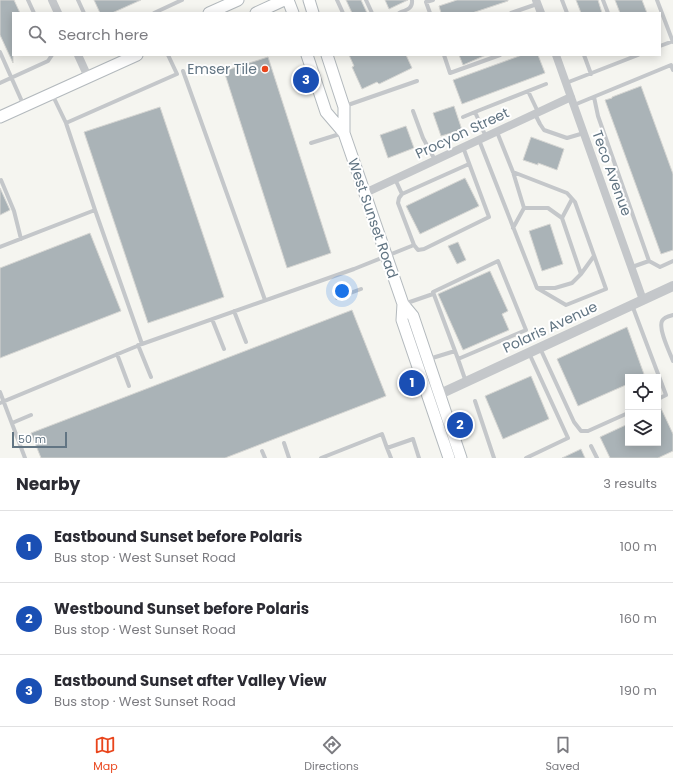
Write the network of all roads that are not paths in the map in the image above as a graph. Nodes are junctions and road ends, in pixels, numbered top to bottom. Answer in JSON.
{"nodes":[{"id":1,"x":28,"y":0,"type":"edge"},
{"id":2,"x":52,"y":0,"type":"edge"},
{"id":3,"x":78,"y":0,"type":"edge"},
{"id":4,"x":182,"y":0,"type":"edge"},
{"id":5,"x":238,"y":0,"type":"edge"},
{"id":6,"x":284,"y":0,"type":"edge"},
{"id":7,"x":288,"y":0,"type":"edge"},
{"id":8,"x":309,"y":0,"type":"edge"},
{"id":9,"x":337,"y":0,"type":"edge"},
{"id":10,"x":366,"y":0,"type":"edge"},
{"id":11,"x":412,"y":0,"type":"edge"},
{"id":12,"x":433,"y":0,"type":"edge"},
{"id":13,"x":562,"y":0,"type":"edge"},
{"id":14,"x":603,"y":0,"type":"edge"},
{"id":15,"x":657,"y":0,"type":"edge"},
{"id":16,"x":537,"y":2,"type":"edge"},
{"id":17,"x":34,"y":12,"type":"edge"},
{"id":18,"x":58,"y":12,"type":"edge"},
{"id":19,"x":84,"y":12,"type":"edge"},
{"id":20,"x":156,"y":12,"type":"edge"},
{"id":21,"x":211,"y":12,"type":"edge"},
{"id":22,"x":258,"y":12,"type":"edge"},
{"id":23,"x":292,"y":12,"type":"edge"},
{"id":24,"x":313,"y":12,"type":"edge"},
{"id":25,"x":343,"y":12,"type":"edge"},
{"id":26,"x":372,"y":12,"type":"edge"},
{"id":27,"x":401,"y":12,"type":"edge"},
{"id":28,"x":430,"y":12,"type":"edge"},
{"id":29,"x":513,"y":12,"type":"edge"},
{"id":30,"x":541,"y":12,"type":"edge"},
{"id":31,"x":567,"y":12,"type":"edge"},
{"id":32,"x":608,"y":12,"type":"edge"},
{"id":33,"x":673,"y":41,"type":"edge"},
{"id":34,"x":661,"y":46,"type":"edge"},
{"id":35,"x":0,"y":52,"type":"edge"},
{"id":36,"x":51,"y":56,"type":"edge"},
{"id":37,"x":78,"y":56,"type":"edge"},
{"id":38,"x":136,"y":56,"type":"edge"},
{"id":39,"x":168,"y":56,"type":"edge"},
{"id":40,"x":307,"y":56,"type":"edge"},
{"id":41,"x":327,"y":56,"type":"edge"},
{"id":42,"x":444,"y":56,"type":"edge"},
{"id":43,"x":497,"y":56,"type":"edge"},
{"id":44,"x":556,"y":56,"type":"edge"},
{"id":45,"x":584,"y":56,"type":"edge"},
{"id":46,"x":626,"y":57,"type":"edge"},
{"id":47,"x":673,"y":70,"type":"edge"},
{"id":48,"x":183,"y":71,"type":"dead end"},
{"id":49,"x":591,"y":74,"type":"junction"},
{"id":50,"x":88,"y":77,"type":"junction"},
{"id":51,"x":12,"y":78,"type":"junction"},
{"id":52,"x":417,"y":81,"type":"dead end"},
{"id":53,"x":566,"y":83,"type":"junction"},
{"id":54,"x":0,"y":84,"type":"edge"},
{"id":55,"x":546,"y":84,"type":"dead end"},
{"id":56,"x":528,"y":91,"type":"junction"},
{"id":57,"x":52,"y":94,"type":"junction"},
{"id":58,"x":571,"y":97,"type":"junction"},
{"id":59,"x":594,"y":97,"type":"junction"},
{"id":60,"x":24,"y":106,"type":"junction"},
{"id":61,"x":344,"y":106,"type":"junction"},
{"id":62,"x":574,"y":106,"type":"junction"},
{"id":63,"x":414,"y":111,"type":"dead end"},
{"id":64,"x":475,"y":112,"type":"junction"},
{"id":65,"x":536,"y":113,"type":"junction"},
{"id":66,"x":0,"y":117,"type":"edge"},
{"id":67,"x":463,"y":117,"type":"dead end"},
{"id":68,"x":66,"y":123,"type":"junction"},
{"id":69,"x":497,"y":132,"type":"junction"},
{"id":70,"x":344,"y":133,"type":"junction"},
{"id":71,"x":584,"y":133,"type":"junction"},
{"id":72,"x":482,"y":138,"type":"junction"},
{"id":73,"x":311,"y":143,"type":"dead end"},
{"id":74,"x":463,"y":147,"type":"junction"},
{"id":75,"x":435,"y":161,"type":"junction"},
{"id":76,"x":469,"y":164,"type":"junction"},
{"id":77,"x":513,"y":172,"type":"junction"},
{"id":78,"x":1,"y":180,"type":"edge"},
{"id":79,"x":395,"y":180,"type":"junction"},
{"id":80,"x":365,"y":193,"type":"junction"},
{"id":81,"x":402,"y":194,"type":"junction"},
{"id":82,"x":572,"y":199,"type":"junction"},
{"id":83,"x":524,"y":208,"type":"junction"},
{"id":84,"x":96,"y":210,"type":"junction"},
{"id":85,"x":562,"y":218,"type":"junction"},
{"id":86,"x":513,"y":228,"type":"junction"},
{"id":87,"x":22,"y":239,"type":"junction"},
{"id":88,"x":414,"y":245,"type":"junction"},
{"id":89,"x":0,"y":247,"type":"edge"},
{"id":90,"x":387,"y":255,"type":"junction"},
{"id":91,"x":594,"y":256,"type":"junction"},
{"id":92,"x":649,"y":261,"type":"junction"},
{"id":93,"x":673,"y":261,"type":"edge"},
{"id":94,"x":632,"y":268,"type":"junction"},
{"id":95,"x":581,"y":274,"type":"junction"},
{"id":96,"x":673,"y":286,"type":"edge"},
{"id":97,"x":537,"y":288,"type":"junction"},
{"id":98,"x":361,"y":289,"type":"dead end"},
{"id":99,"x":434,"y":294,"type":"junction"},
{"id":100,"x":336,"y":298,"type":"dead end"},
{"id":101,"x":265,"y":300,"type":"junction"},
{"id":102,"x":643,"y":300,"type":"junction"},
{"id":103,"x":403,"y":304,"type":"junction"},
{"id":104,"x":632,"y":304,"type":"junction"},
{"id":105,"x":234,"y":311,"type":"junction"},
{"id":106,"x":673,"y":315,"type":"edge"},
{"id":107,"x":212,"y":319,"type":"junction"},
{"id":108,"x":246,"y":342,"type":"dead end"},
{"id":109,"x":140,"y":345,"type":"junction"},
{"id":110,"x":540,"y":348,"type":"junction"},
{"id":111,"x":224,"y":349,"type":"dead end"},
{"id":112,"x":455,"y":351,"type":"junction"},
{"id":113,"x":529,"y":353,"type":"junction"},
{"id":114,"x":117,"y":354,"type":"junction"},
{"id":115,"x":458,"y":359,"type":"junction"},
{"id":116,"x":428,"y":360,"type":"junction"},
{"id":117,"x":673,"y":361,"type":"edge"},
{"id":118,"x":658,"y":374,"type":"edge"},
{"id":119,"x":150,"y":376,"type":"dead end"},
{"id":120,"x":466,"y":382,"type":"junction"},
{"id":121,"x":661,"y":382,"type":"edge"},
{"id":122,"x":130,"y":386,"type":"dead end"},
{"id":123,"x":0,"y":392,"type":"edge"},
{"id":124,"x":440,"y":394,"type":"junction"},
{"id":125,"x":661,"y":398,"type":"edge"},
{"id":126,"x":475,"y":401,"type":"dead end"},
{"id":127,"x":2,"y":403,"type":"edge"},
{"id":128,"x":625,"y":414,"type":"edge"},
{"id":129,"x":31,"y":415,"type":"dead end"},
{"id":130,"x":12,"y":423,"type":"junction"},
{"id":131,"x":284,"y":443,"type":"dead end"},
{"id":132,"x":591,"y":446,"type":"dead end"},
{"id":133,"x":387,"y":448,"type":"junction"},
{"id":134,"x":262,"y":451,"type":"dead end"},
{"id":135,"x":448,"y":455,"type":"edge"},
{"id":136,"x":25,"y":458,"type":"edge"},
{"id":137,"x":265,"y":458,"type":"edge"},
{"id":138,"x":289,"y":458,"type":"edge"},
{"id":139,"x":321,"y":458,"type":"edge"},
{"id":140,"x":391,"y":458,"type":"edge"},
{"id":141,"x":420,"y":458,"type":"edge"},
{"id":142,"x":461,"y":458,"type":"edge"},
{"id":143,"x":494,"y":458,"type":"edge"},
{"id":144,"x":526,"y":458,"type":"edge"},
{"id":145,"x":597,"y":458,"type":"edge"}],
"edges":[{"from":1,"to":17,"type":"lane"},
{"from":2,"to":18,"type":"street"},
{"from":3,"to":19,"type":"lane"},
{"from":4,"to":20,"type":"lane"},
{"from":5,"to":21,"type":"main road"},
{"from":6,"to":22,"type":"main road"},
{"from":7,"to":23,"type":"main road"},
{"from":8,"to":24,"type":"main road"},
{"from":9,"to":25,"type":"lane"},
{"from":10,"to":26,"type":"lane"},
{"from":11,"to":27,"type":"lane"},
{"from":12,"to":28,"type":"lane"},
{"from":13,"to":31,"type":"lane"},
{"from":14,"to":32,"type":"lane"},
{"from":15,"to":33,"type":"lane"},
{"from":16,"to":29,"type":"lane"},
{"from":16,"to":30,"type":"street"},
{"from":33,"to":34,"type":"lane"},
{"from":35,"to":51,"type":"lane"},
{"from":36,"to":51,"type":"lane"},
{"from":37,"to":50,"type":"street"},
{"from":38,"to":50,"type":"main road"},
{"from":39,"to":68,"type":"lane"},
{"from":40,"to":70,"type":"main road","name":"West Sunset Road"},
{"from":41,"to":61,"type":"main road","name":"West Sunset Road"},
{"from":42,"to":43,"type":"lane"},
{"from":44,"to":53,"type":"street","name":"Teco Avenue"},
{"from":45,"to":49,"type":"lane"},
{"from":46,"to":49,"type":"lane"},
{"from":47,"to":59,"type":"lane"},
{"from":48,"to":101,"type":"lane"},
{"from":49,"to":53,"type":"lane"},
{"from":50,"to":57,"type":"main road"},
{"from":51,"to":54,"type":"lane"},
{"from":51,"to":60,"type":"lane"},
{"from":52,"to":61,"type":"lane"},
{"from":53,"to":58,"type":"street","name":"Teco Avenue"},
{"from":55,"to":56,"type":"lane"},
{"from":56,"to":64,"type":"lane"},
{"from":56,"to":65,"type":"lane"},
{"from":57,"to":60,"type":"main road"},
{"from":57,"to":68,"type":"lane"},
{"from":58,"to":62,"type":"street","name":"Teco Avenue"},
{"from":58,"to":65,"type":"street","name":"Procyon Street"},
{"from":59,"to":62,"type":"lane"},
{"from":59,"to":92,"type":"lane"},
{"from":60,"to":66,"type":"main road"},
{"from":61,"to":70,"type":"main road","name":"West Sunset Road"},
{"from":62,"to":71,"type":"street","name":"Teco Avenue"},
{"from":63,"to":75,"type":"lane"},
{"from":64,"to":67,"type":"lane"},
{"from":64,"to":72,"type":"lane"},
{"from":65,"to":69,"type":"street","name":"Procyon Street"},
{"from":65,"to":71,"type":"lane"},
{"from":68,"to":84,"type":"lane"},
{"from":69,"to":72,"type":"street","name":"Procyon Street"},
{"from":69,"to":77,"type":"lane"},
{"from":70,"to":73,"type":"lane"},
{"from":70,"to":80,"type":"main road","name":"West Sunset Road"},
{"from":71,"to":94,"type":"street","name":"Teco Avenue"},
{"from":72,"to":74,"type":"street","name":"Procyon Street"},
{"from":72,"to":86,"type":"lane"},
{"from":74,"to":75,"type":"street","name":"Procyon Street"},
{"from":74,"to":76,"type":"lane"},
{"from":75,"to":79,"type":"street","name":"Procyon Street"},
{"from":76,"to":81,"type":"lane"},
{"from":76,"to":88,"type":"lane"},
{"from":77,"to":82,"type":"lane"},
{"from":77,"to":83,"type":"lane"},
{"from":78,"to":87,"type":"lane"},
{"from":79,"to":80,"type":"street","name":"Procyon Street"},
{"from":79,"to":81,"type":"lane"},
{"from":80,"to":90,"type":"main road","name":"West Sunset Road"},
{"from":81,"to":88,"type":"lane"},
{"from":82,"to":85,"type":"lane"},
{"from":82,"to":91,"type":"lane"},
{"from":83,"to":85,"type":"lane"},
{"from":83,"to":86,"type":"lane"},
{"from":84,"to":87,"type":"lane"},
{"from":84,"to":109,"type":"lane"},
{"from":85,"to":95,"type":"lane"},
{"from":86,"to":97,"type":"lane"},
{"from":87,"to":89,"type":"lane"},
{"from":88,"to":90,"type":"lane"},
{"from":90,"to":101,"type":"lane"},
{"from":90,"to":103,"type":"main road","name":"West Sunset Road"},
{"from":91,"to":95,"type":"lane"},
{"from":91,"to":97,"type":"lane"},
{"from":92,"to":93,"type":"lane"},
{"from":92,"to":94,"type":"lane"},
{"from":94,"to":102,"type":"street","name":"Teco Avenue"},
{"from":95,"to":97,"type":"lane"},
{"from":96,"to":102,"type":"street","name":"Polaris Avenue"},
{"from":98,"to":100,"type":"lane"},
{"from":99,"to":103,"type":"lane"},
{"from":99,"to":112,"type":"lane"},
{"from":99,"to":115,"type":"lane"},
{"from":101,"to":105,"type":"lane"},
{"from":102,"to":104,"type":"street","name":"Polaris Avenue"},
{"from":103,"to":116,"type":"main road","name":"West Sunset Road"},
{"from":103,"to":135,"type":"main road","name":"West Sunset Road"},
{"from":104,"to":110,"type":"street","name":"Polaris Avenue"},
{"from":104,"to":118,"type":"lane"},
{"from":105,"to":107,"type":"lane"},
{"from":105,"to":108,"type":"lane"},
{"from":106,"to":117,"type":"lane"},
{"from":107,"to":109,"type":"lane"},
{"from":107,"to":111,"type":"lane"},
{"from":109,"to":114,"type":"lane"},
{"from":109,"to":119,"type":"lane"},
{"from":110,"to":113,"type":"street","name":"Polaris Avenue"},
{"from":110,"to":128,"type":"lane"},
{"from":112,"to":115,"type":"lane"},
{"from":112,"to":116,"type":"lane"},
{"from":113,"to":120,"type":"street","name":"Polaris Avenue"},
{"from":113,"to":144,"type":"lane"},
{"from":114,"to":122,"type":"lane"},
{"from":114,"to":127,"type":"lane"},
{"from":115,"to":120,"type":"lane"},
{"from":116,"to":124,"type":"main road","name":"West Sunset Road"},
{"from":120,"to":124,"type":"street","name":"Polaris Avenue"},
{"from":121,"to":125,"type":"lane"},
{"from":123,"to":127,"type":"lane"},
{"from":124,"to":142,"type":"main road","name":"West Sunset Road"},
{"from":126,"to":143,"type":"lane"},
{"from":127,"to":130,"type":"lane"},
{"from":129,"to":130,"type":"lane"},
{"from":130,"to":136,"type":"lane"},
{"from":131,"to":138,"type":"lane"},
{"from":132,"to":145,"type":"lane"},
{"from":133,"to":139,"type":"lane"},
{"from":133,"to":140,"type":"lane"},
{"from":133,"to":141,"type":"lane"},
{"from":134,"to":137,"type":"lane"}]}
